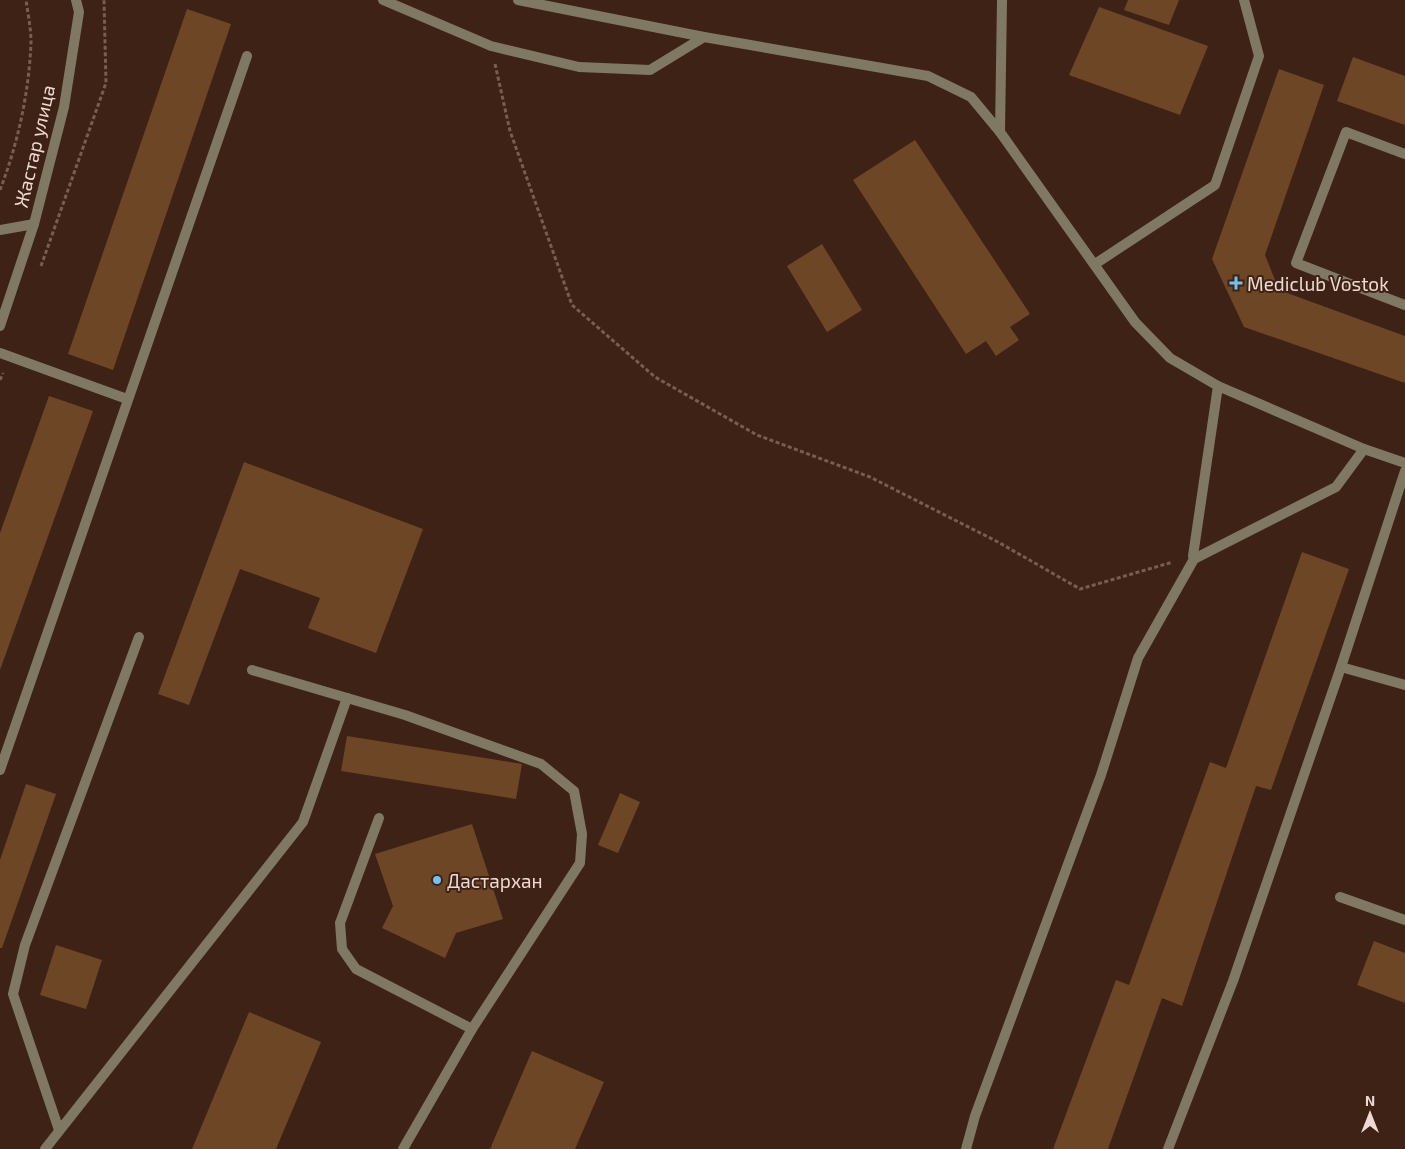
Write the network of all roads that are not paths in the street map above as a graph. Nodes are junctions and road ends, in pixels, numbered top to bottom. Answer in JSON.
{"nodes":[{"id":1,"x":76,"y":0,"type":"edge"},
{"id":2,"x":383,"y":0,"type":"edge"},
{"id":3,"x":518,"y":0,"type":"edge"},
{"id":4,"x":1002,"y":0,"type":"edge"},
{"id":5,"x":1244,"y":0,"type":"edge"},
{"id":6,"x":704,"y":37,"type":"junction"},
{"id":7,"x":247,"y":56,"type":"dead end"},
{"id":8,"x":1000,"y":132,"type":"junction"},
{"id":9,"x":1405,"y":154,"type":"edge"},
{"id":10,"x":34,"y":224,"type":"junction"},
{"id":11,"x":0,"y":230,"type":"edge"},
{"id":12,"x":1095,"y":264,"type":"junction"},
{"id":13,"x":1405,"y":304,"type":"edge"},
{"id":14,"x":0,"y":326,"type":"edge"},
{"id":15,"x":4,"y":354,"type":"edge"},
{"id":16,"x":1218,"y":386,"type":"junction"},
{"id":17,"x":127,"y":399,"type":"junction"},
{"id":18,"x":1364,"y":449,"type":"junction"},
{"id":19,"x":1405,"y":463,"type":"edge"},
{"id":20,"x":1405,"y":471,"type":"edge"},
{"id":21,"x":1193,"y":556,"type":"road end"},
{"id":22,"x":139,"y":637,"type":"dead end"},
{"id":23,"x":1341,"y":667,"type":"junction"},
{"id":24,"x":252,"y":670,"type":"dead end"},
{"id":25,"x":1405,"y":685,"type":"edge"},
{"id":26,"x":347,"y":698,"type":"junction"},
{"id":27,"x":0,"y":770,"type":"edge"},
{"id":28,"x":379,"y":818,"type":"dead end"},
{"id":29,"x":1340,"y":897,"type":"dead end"},
{"id":30,"x":1405,"y":920,"type":"edge"},
{"id":31,"x":472,"y":1029,"type":"junction"},
{"id":32,"x":59,"y":1130,"type":"junction"},
{"id":33,"x":45,"y":1149,"type":"edge"},
{"id":34,"x":403,"y":1149,"type":"edge"},
{"id":35,"x":966,"y":1149,"type":"edge"},
{"id":36,"x":1168,"y":1149,"type":"edge"}],
"edges":[{"from":1,"to":10,"type":"street","name":"Жастар улица"},
{"from":2,"to":6,"type":"street"},
{"from":3,"to":6,"type":"street"},
{"from":4,"to":8,"type":"street"},
{"from":5,"to":12,"type":"street"},
{"from":6,"to":8,"type":"street"},
{"from":7,"to":17,"type":"street"},
{"from":8,"to":12,"type":"street"},
{"from":9,"to":13,"type":"street"},
{"from":10,"to":11,"type":"street"},
{"from":10,"to":14,"type":"street","name":"Жастар улица"},
{"from":12,"to":16,"type":"street"},
{"from":15,"to":17,"type":"street"},
{"from":16,"to":18,"type":"street"},
{"from":16,"to":21,"type":"street"},
{"from":17,"to":27,"type":"street"},
{"from":18,"to":19,"type":"street"},
{"from":18,"to":35,"type":"street"},
{"from":20,"to":23,"type":"street"},
{"from":22,"to":32,"type":"street"},
{"from":23,"to":25,"type":"street"},
{"from":23,"to":36,"type":"street"},
{"from":24,"to":26,"type":"street"},
{"from":26,"to":31,"type":"street"},
{"from":26,"to":32,"type":"street"},
{"from":28,"to":31,"type":"street"},
{"from":29,"to":30,"type":"street"},
{"from":31,"to":34,"type":"street"},
{"from":32,"to":33,"type":"street"}]}
